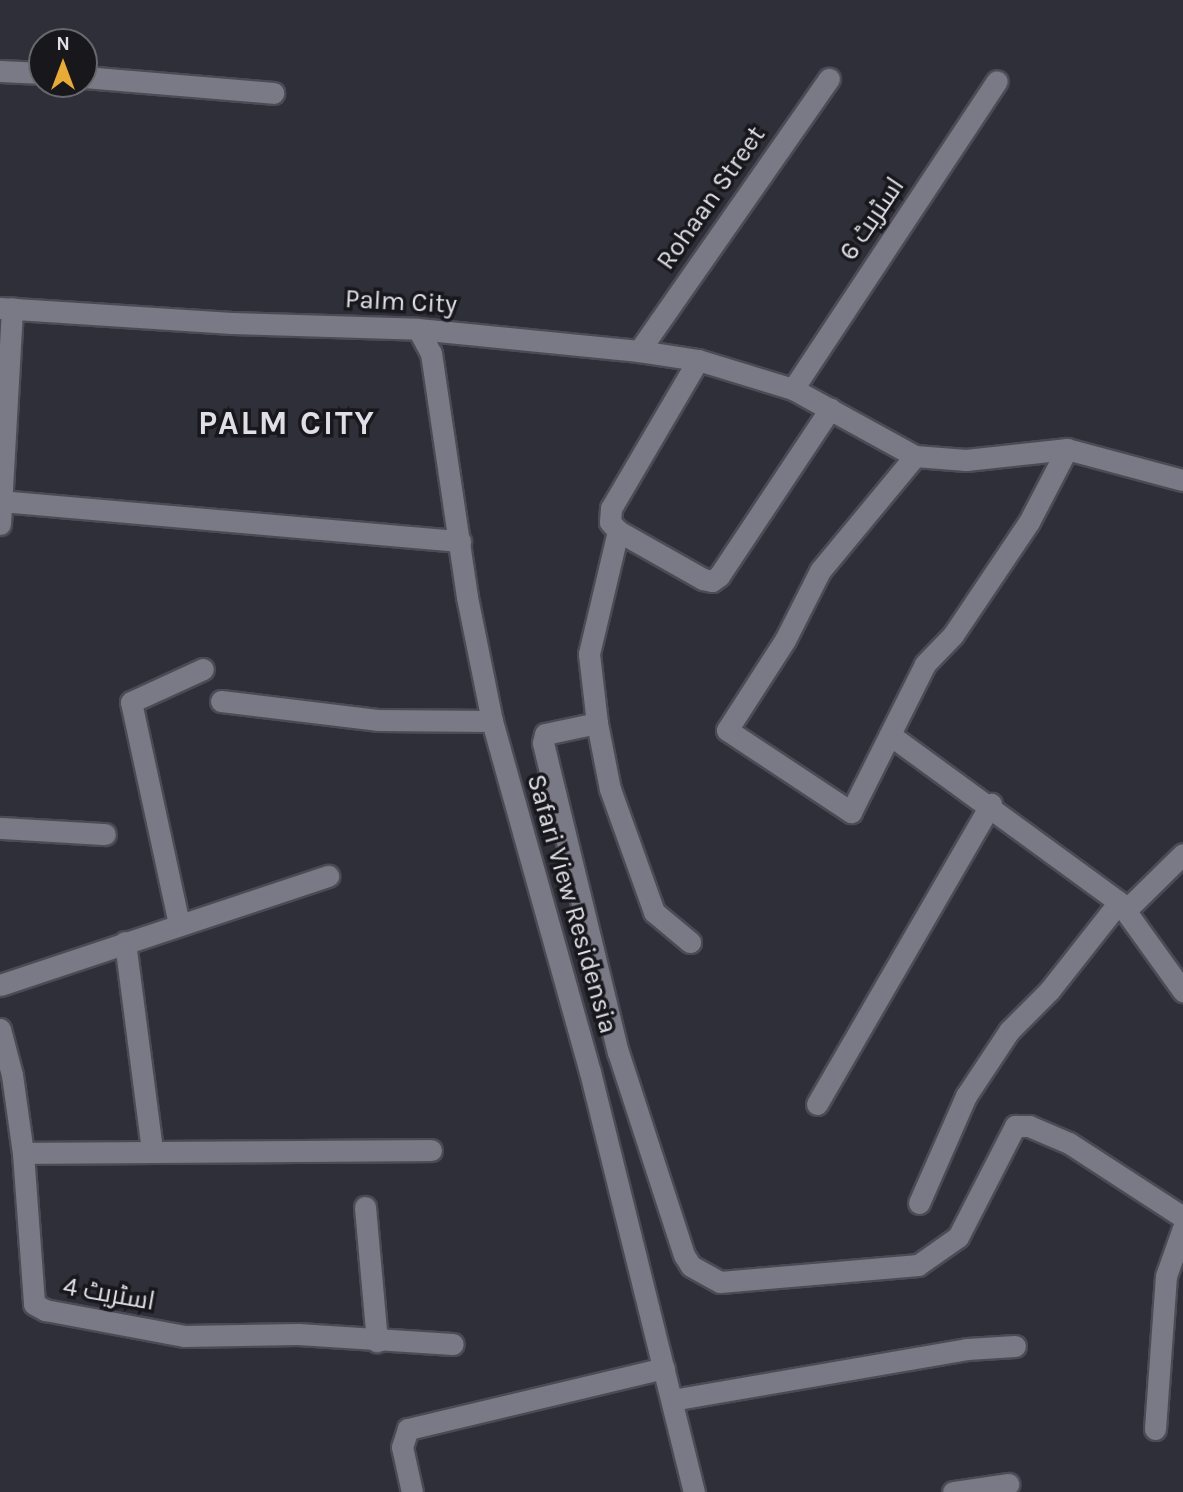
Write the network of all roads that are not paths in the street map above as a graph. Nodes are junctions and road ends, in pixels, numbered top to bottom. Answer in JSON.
{"nodes":[{"id":1,"x":0,"y":71,"type":"edge"},
{"id":2,"x":28,"y":72,"type":"edge"},
{"id":3,"x":98,"y":78,"type":"edge"},
{"id":4,"x":829,"y":79,"type":"dead end"},
{"id":5,"x":998,"y":81,"type":"dead end"},
{"id":6,"x":273,"y":93,"type":"dead end"},
{"id":7,"x":6,"y":308,"type":"edge"},
{"id":8,"x":418,"y":329,"type":"junction"},
{"id":9,"x":639,"y":351,"type":"junction"},
{"id":10,"x":698,"y":360,"type":"junction"},
{"id":11,"x":793,"y":389,"type":"junction"},
{"id":12,"x":830,"y":409,"type":"junction"},
{"id":13,"x":1067,"y":449,"type":"junction"},
{"id":14,"x":915,"y":456,"type":"junction"},
{"id":15,"x":1183,"y":480,"type":"edge"},
{"id":16,"x":1,"y":501,"type":"edge"},
{"id":17,"x":0,"y":524,"type":"edge"},
{"id":18,"x":618,"y":531,"type":"junction"},
{"id":19,"x":460,"y":541,"type":"junction"},
{"id":20,"x":203,"y":670,"type":"dead end"},
{"id":21,"x":221,"y":701,"type":"dead end"},
{"id":22,"x":492,"y":721,"type":"junction"},
{"id":23,"x":597,"y":723,"type":"junction"},
{"id":24,"x":890,"y":735,"type":"junction"},
{"id":25,"x":990,"y":804,"type":"junction"},
{"id":26,"x":0,"y":828,"type":"edge"},
{"id":27,"x":105,"y":834,"type":"dead end"},
{"id":28,"x":1183,"y":854,"type":"edge"},
{"id":29,"x":328,"y":876,"type":"dead end"},
{"id":30,"x":1122,"y":906,"type":"junction"},
{"id":31,"x":179,"y":924,"type":"junction"},
{"id":32,"x":125,"y":942,"type":"junction"},
{"id":33,"x":690,"y":942,"type":"dead end"},
{"id":34,"x":0,"y":985,"type":"edge"},
{"id":35,"x":1183,"y":991,"type":"edge"},
{"id":36,"x":0,"y":1029,"type":"edge"},
{"id":37,"x":817,"y":1104,"type":"dead end"},
{"id":38,"x":152,"y":1149,"type":"junction"},
{"id":39,"x":431,"y":1150,"type":"dead end"},
{"id":40,"x":23,"y":1153,"type":"junction"},
{"id":41,"x":919,"y":1203,"type":"dead end"},
{"id":42,"x":365,"y":1207,"type":"dead end"},
{"id":43,"x":1183,"y":1217,"type":"edge"},
{"id":44,"x":1183,"y":1228,"type":"edge"},
{"id":45,"x":377,"y":1340,"type":"junction"},
{"id":46,"x":453,"y":1345,"type":"dead end"},
{"id":47,"x":1015,"y":1346,"type":"dead end"},
{"id":48,"x":664,"y":1368,"type":"junction"},
{"id":49,"x":672,"y":1400,"type":"junction"},
{"id":50,"x":1156,"y":1429,"type":"dead end"},
{"id":51,"x":1007,"y":1484,"type":"dead end"},
{"id":52,"x":412,"y":1492,"type":"edge"},
{"id":53,"x":694,"y":1492,"type":"edge"},
{"id":54,"x":954,"y":1492,"type":"edge"}],
"edges":[{"from":1,"to":2,"type":"street"},
{"from":3,"to":6,"type":"street"},
{"from":4,"to":9,"type":"street","name":"Rohaan Street"},
{"from":5,"to":11,"type":"street","name":"اسٹریٹ 6"},
{"from":7,"to":8,"type":"street","name":"Palm City"},
{"from":7,"to":16,"type":"street"},
{"from":8,"to":9,"type":"street","name":"Palm City"},
{"from":8,"to":19,"type":"street","name":"Safari View Residensia"},
{"from":9,"to":10,"type":"street","name":"Palm City"},
{"from":10,"to":11,"type":"street","name":"Palm City"},
{"from":10,"to":18,"type":"street"},
{"from":11,"to":12,"type":"street","name":"Palm City"},
{"from":12,"to":14,"type":"street","name":"Palm City"},
{"from":12,"to":18,"type":"street"},
{"from":13,"to":14,"type":"street"},
{"from":13,"to":15,"type":"street"},
{"from":13,"to":24,"type":"street"},
{"from":14,"to":24,"type":"street"},
{"from":16,"to":17,"type":"street"},
{"from":16,"to":19,"type":"street"},
{"from":18,"to":23,"type":"street"},
{"from":19,"to":22,"type":"street","name":"Safari View Residensia"},
{"from":20,"to":31,"type":"street"},
{"from":21,"to":22,"type":"street"},
{"from":22,"to":48,"type":"street","name":"Safari View Residensia"},
{"from":23,"to":33,"type":"street"},
{"from":23,"to":43,"type":"street"},
{"from":24,"to":25,"type":"street"},
{"from":25,"to":30,"type":"street"},
{"from":25,"to":37,"type":"street"},
{"from":26,"to":27,"type":"street"},
{"from":28,"to":30,"type":"street"},
{"from":29,"to":31,"type":"street"},
{"from":30,"to":35,"type":"street"},
{"from":30,"to":41,"type":"street"},
{"from":31,"to":32,"type":"street"},
{"from":32,"to":34,"type":"street"},
{"from":32,"to":38,"type":"street"},
{"from":36,"to":40,"type":"street","name":"اسٹریٹ 4"},
{"from":38,"to":39,"type":"street"},
{"from":38,"to":40,"type":"street"},
{"from":40,"to":45,"type":"street","name":"اسٹریٹ 4"},
{"from":42,"to":45,"type":"street"},
{"from":44,"to":50,"type":"street"},
{"from":45,"to":46,"type":"street","name":"اسٹریٹ 4"},
{"from":47,"to":49,"type":"street"},
{"from":48,"to":49,"type":"street","name":"Safari View Residensia"},
{"from":48,"to":52,"type":"street"},
{"from":49,"to":53,"type":"street","name":"Safari View Residensia"},
{"from":51,"to":54,"type":"street"}]}
